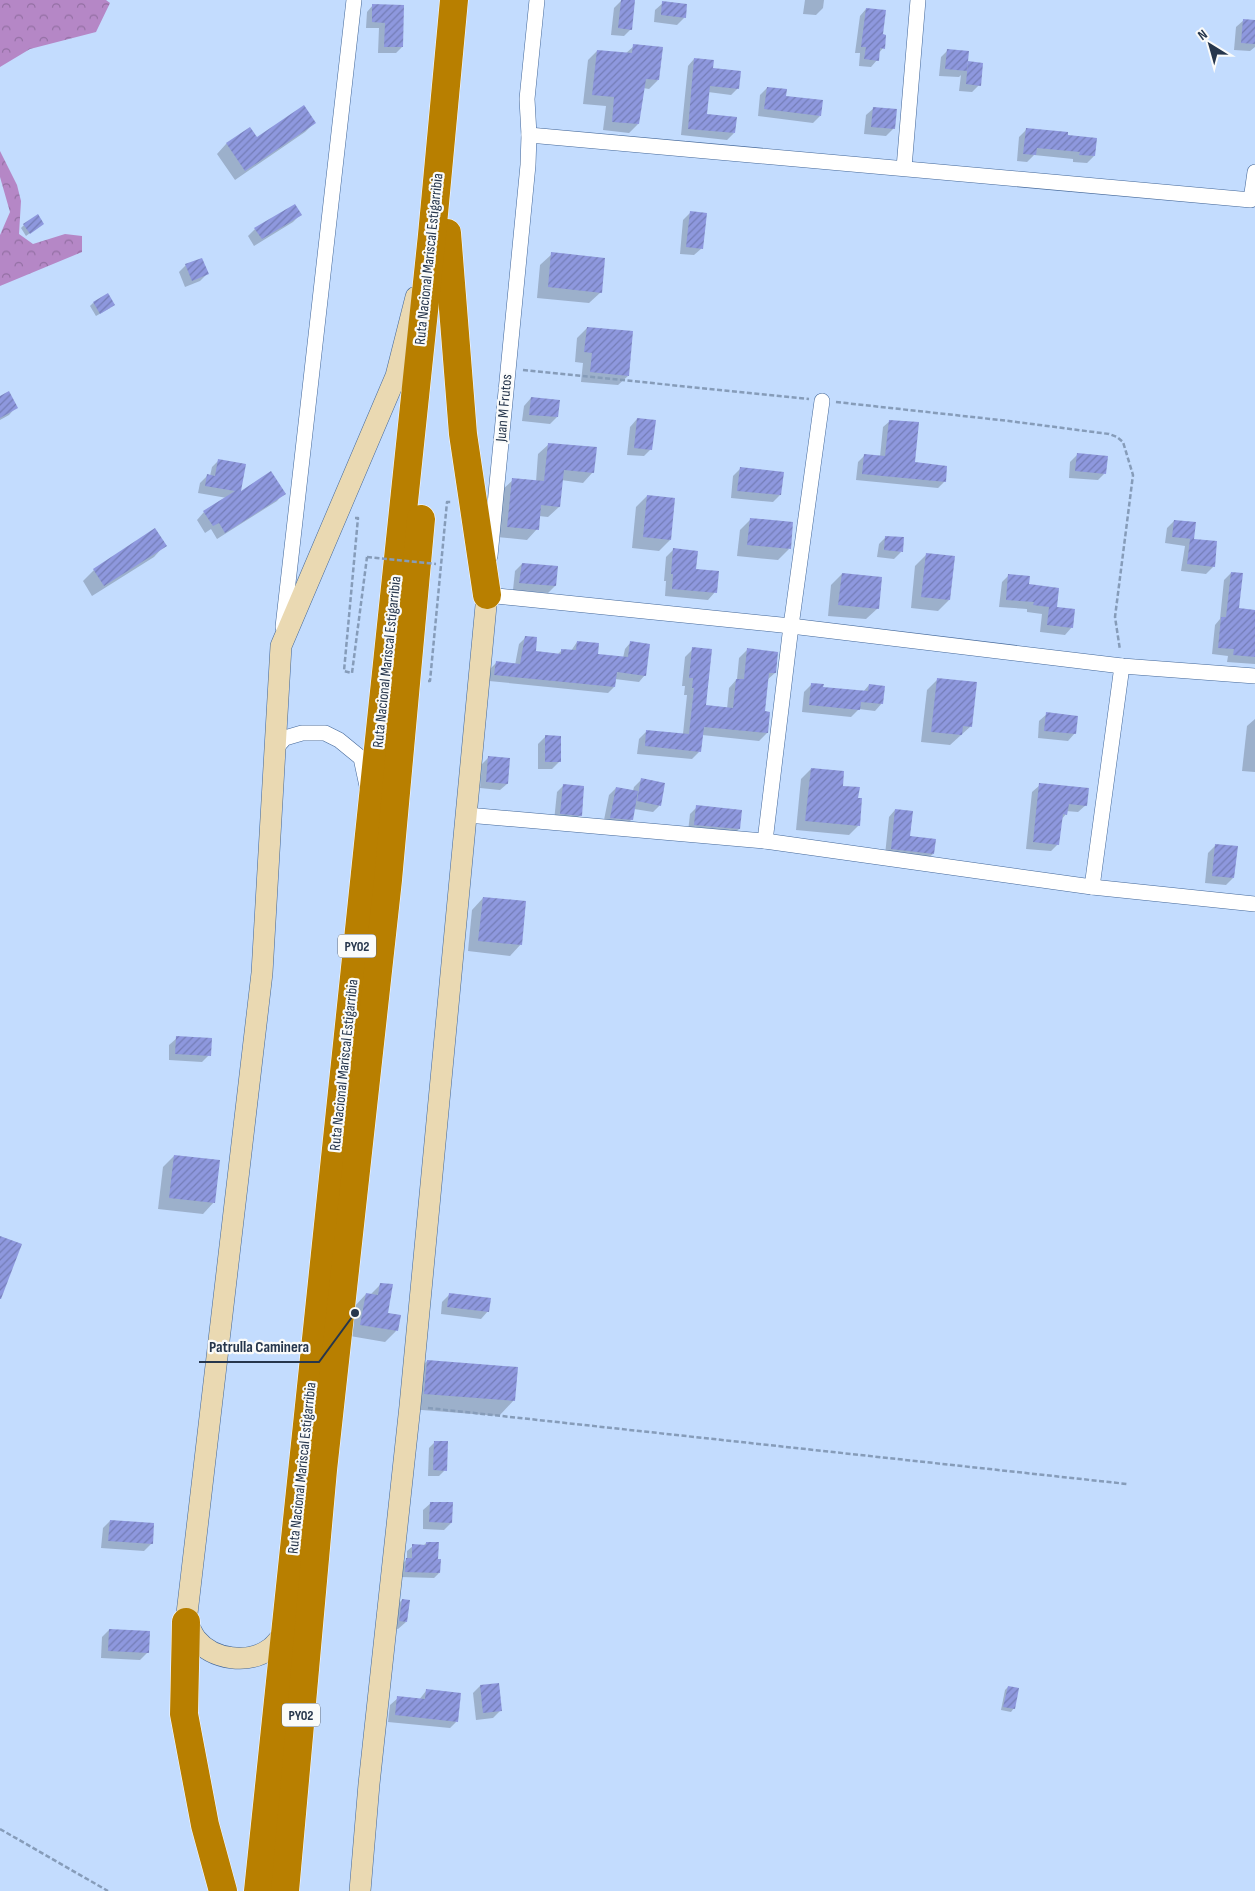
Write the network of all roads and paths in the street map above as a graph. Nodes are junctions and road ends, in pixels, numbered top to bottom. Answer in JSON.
{"nodes":[{"id":1,"x":354,"y":0,"type":"edge"},
{"id":2,"x":454,"y":0,"type":"edge"},
{"id":3,"x":472,"y":0,"type":"edge"},
{"id":4,"x":537,"y":0,"type":"edge"},
{"id":5,"x":918,"y":0,"type":"edge"},
{"id":6,"x":530,"y":134,"type":"junction"},
{"id":7,"x":904,"y":168,"type":"junction"},
{"id":8,"x":1255,"y":172,"type":"edge"},
{"id":9,"x":440,"y":234,"type":"junction"},
{"id":10,"x":508,"y":368,"type":"junction"},
{"id":11,"x":822,"y":401,"type":"junction"},
{"id":12,"x":454,"y":502,"type":"dead end"},
{"id":13,"x":336,"y":516,"type":"junction"},
{"id":14,"x":436,"y":564,"type":"dead end"},
{"id":15,"x":487,"y":595,"type":"junction"},
{"id":16,"x":791,"y":626,"type":"junction"},
{"id":17,"x":281,"y":646,"type":"junction"},
{"id":18,"x":1122,"y":666,"type":"junction"},
{"id":19,"x":1255,"y":676,"type":"edge"},
{"id":20,"x":422,"y":681,"type":"dead end"},
{"id":21,"x":275,"y":749,"type":"junction"},
{"id":22,"x":372,"y":804,"type":"junction"},
{"id":23,"x":467,"y":815,"type":"junction"},
{"id":24,"x":765,"y":841,"type":"junction"},
{"id":25,"x":1092,"y":887,"type":"junction"},
{"id":26,"x":1255,"y":904,"type":"edge"},
{"id":27,"x":410,"y":1406,"type":"junction"},
{"id":28,"x":1127,"y":1484,"type":"dead end"},
{"id":29,"x":186,"y":1622,"type":"junction"},
{"id":30,"x":284,"y":1634,"type":"junction"},
{"id":31,"x":0,"y":1829,"type":"edge"},
{"id":32,"x":108,"y":1891,"type":"edge"},
{"id":33,"x":223,"y":1891,"type":"edge"},
{"id":34,"x":258,"y":1891,"type":"edge"},
{"id":35,"x":285,"y":1891,"type":"edge"},
{"id":36,"x":360,"y":1891,"type":"edge"}],
"edges":[{"from":1,"to":17,"type":"street"},
{"from":2,"to":9,"type":"highway","name":"Ruta Nacional Mariscal Estigarribia","number":"PY02"},
{"from":3,"to":9,"type":"highway","name":"Ruta Nacional Mariscal Estigarribia","number":"PY02"},
{"from":4,"to":6,"type":"street","name":"Juan M Frutos"},
{"from":5,"to":7,"type":"street"},
{"from":6,"to":7,"type":"street"},
{"from":6,"to":10,"type":"street","name":"Juan M Frutos"},
{"from":7,"to":8,"type":"street"},
{"from":9,"to":13,"type":"street"},
{"from":9,"to":15,"type":"highway"},
{"from":9,"to":22,"type":"highway","name":"Ruta Nacional Mariscal Estigarribia","number":"PY02"},
{"from":9,"to":35,"type":"highway","name":"Ruta Nacional Mariscal Estigarribia","number":"PY02"},
{"from":10,"to":11,"type":"path"},
{"from":10,"to":15,"type":"street","name":"Juan M Frutos"},
{"from":11,"to":16,"type":"street"},
{"from":11,"to":18,"type":"path"},
{"from":12,"to":20,"type":"path"},
{"from":13,"to":14,"type":"path","bridge":true},
{"from":13,"to":17,"type":"street"},
{"from":15,"to":16,"type":"street"},
{"from":15,"to":23,"type":"street","name":"Juan M Frutos"},
{"from":16,"to":18,"type":"street"},
{"from":16,"to":24,"type":"street"},
{"from":17,"to":21,"type":"street"},
{"from":18,"to":19,"type":"street"},
{"from":18,"to":25,"type":"street"},
{"from":21,"to":22,"type":"street"},
{"from":21,"to":29,"type":"street"},
{"from":22,"to":30,"type":"highway","name":"Ruta Nacional Mariscal Estigarribia","number":"PY02"},
{"from":23,"to":24,"type":"street"},
{"from":23,"to":27,"type":"street","name":"Juan M Frutos"},
{"from":24,"to":25,"type":"street"},
{"from":25,"to":26,"type":"street"},
{"from":27,"to":28,"type":"path"},
{"from":27,"to":36,"type":"street","name":"Juan M Frutos"},
{"from":29,"to":30,"type":"street"},
{"from":29,"to":33,"type":"highway"},
{"from":30,"to":34,"type":"highway","name":"Ruta Nacional Mariscal Estigarribia","number":"PY02"},
{"from":31,"to":32,"type":"path"}]}
